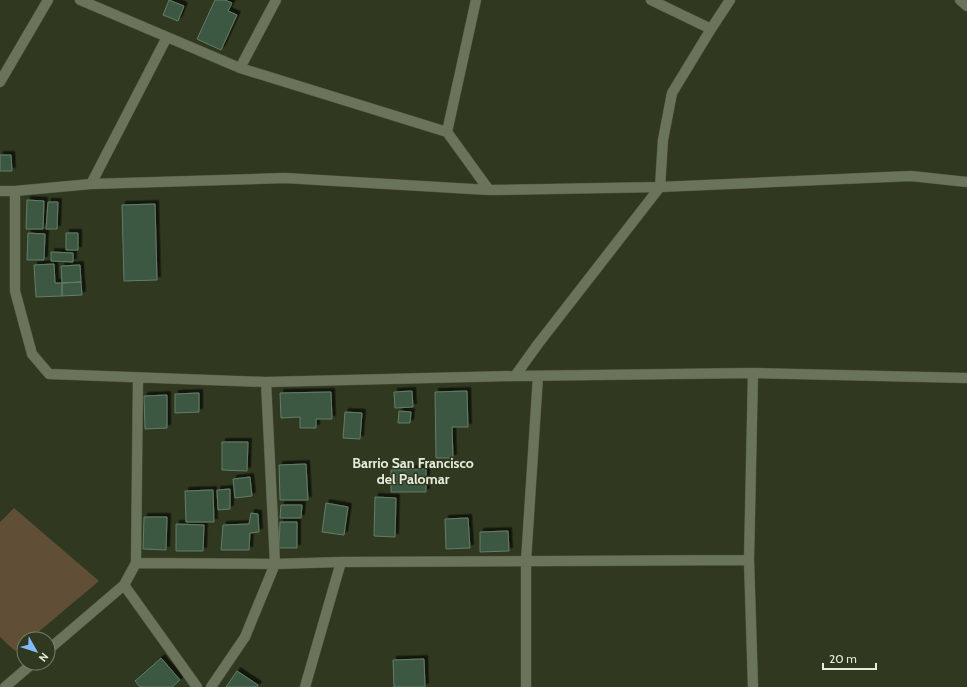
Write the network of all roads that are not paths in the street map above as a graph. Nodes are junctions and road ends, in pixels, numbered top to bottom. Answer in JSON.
{"nodes":[{"id":1,"x":48,"y":0,"type":"edge"},
{"id":2,"x":80,"y":0,"type":"edge"},
{"id":3,"x":276,"y":0,"type":"edge"},
{"id":4,"x":476,"y":0,"type":"edge"},
{"id":5,"x":651,"y":0,"type":"edge"},
{"id":6,"x":730,"y":0,"type":"edge"},
{"id":7,"x":960,"y":0,"type":"edge"},
{"id":8,"x":91,"y":2,"type":"edge"},
{"id":9,"x":967,"y":6,"type":"edge"},
{"id":10,"x":710,"y":28,"type":"junction"},
{"id":11,"x":167,"y":37,"type":"junction"},
{"id":12,"x":240,"y":68,"type":"junction"},
{"id":13,"x":0,"y":82,"type":"edge"},
{"id":14,"x":447,"y":132,"type":"junction"},
{"id":15,"x":967,"y":182,"type":"edge"},
{"id":16,"x":91,"y":184,"type":"junction"},
{"id":17,"x":660,"y":187,"type":"junction"},
{"id":18,"x":489,"y":190,"type":"junction"},
{"id":19,"x":0,"y":191,"type":"edge"},
{"id":20,"x":15,"y":191,"type":"junction"},
{"id":21,"x":753,"y":373,"type":"junction"},
{"id":22,"x":515,"y":376,"type":"junction"},
{"id":23,"x":538,"y":376,"type":"junction"},
{"id":24,"x":138,"y":378,"type":"junction"},
{"id":25,"x":967,"y":378,"type":"edge"},
{"id":26,"x":266,"y":382,"type":"junction"},
{"id":27,"x":749,"y":560,"type":"junction"},
{"id":28,"x":526,"y":561,"type":"junction"},
{"id":29,"x":136,"y":562,"type":"junction"},
{"id":30,"x":341,"y":562,"type":"junction"},
{"id":31,"x":275,"y":564,"type":"junction"},
{"id":32,"x":124,"y":585,"type":"junction"},
{"id":33,"x":56,"y":643,"type":"edge"},
{"id":34,"x":24,"y":671,"type":"edge"},
{"id":35,"x":5,"y":687,"type":"edge"},
{"id":36,"x":197,"y":687,"type":"edge"},
{"id":37,"x":211,"y":687,"type":"edge"},
{"id":38,"x":305,"y":687,"type":"edge"},
{"id":39,"x":526,"y":687,"type":"edge"},
{"id":40,"x":753,"y":687,"type":"edge"}],
"edges":[{"from":1,"to":13,"type":"street"},
{"from":2,"to":8,"type":"street"},
{"from":3,"to":12,"type":"street"},
{"from":4,"to":14,"type":"street"},
{"from":5,"to":10,"type":"street"},
{"from":6,"to":10,"type":"street"},
{"from":7,"to":9,"type":"street"},
{"from":8,"to":11,"type":"street"},
{"from":10,"to":17,"type":"street"},
{"from":11,"to":12,"type":"street"},
{"from":11,"to":16,"type":"street"},
{"from":12,"to":14,"type":"street"},
{"from":14,"to":18,"type":"street"},
{"from":15,"to":17,"type":"street"},
{"from":16,"to":18,"type":"street"},
{"from":16,"to":20,"type":"street"},
{"from":17,"to":18,"type":"street"},
{"from":17,"to":22,"type":"street"},
{"from":19,"to":20,"type":"street"},
{"from":20,"to":24,"type":"street"},
{"from":21,"to":23,"type":"street"},
{"from":21,"to":25,"type":"street"},
{"from":21,"to":27,"type":"street"},
{"from":22,"to":23,"type":"street"},
{"from":22,"to":26,"type":"street"},
{"from":23,"to":28,"type":"street"},
{"from":24,"to":26,"type":"street"},
{"from":24,"to":29,"type":"street"},
{"from":26,"to":31,"type":"street"},
{"from":27,"to":28,"type":"street"},
{"from":27,"to":40,"type":"street"},
{"from":28,"to":30,"type":"street"},
{"from":28,"to":39,"type":"street"},
{"from":29,"to":31,"type":"street"},
{"from":29,"to":32,"type":"street"},
{"from":30,"to":31,"type":"street"},
{"from":30,"to":38,"type":"street"},
{"from":31,"to":37,"type":"street"},
{"from":32,"to":33,"type":"street"},
{"from":32,"to":36,"type":"street"},
{"from":34,"to":35,"type":"street"}]}
